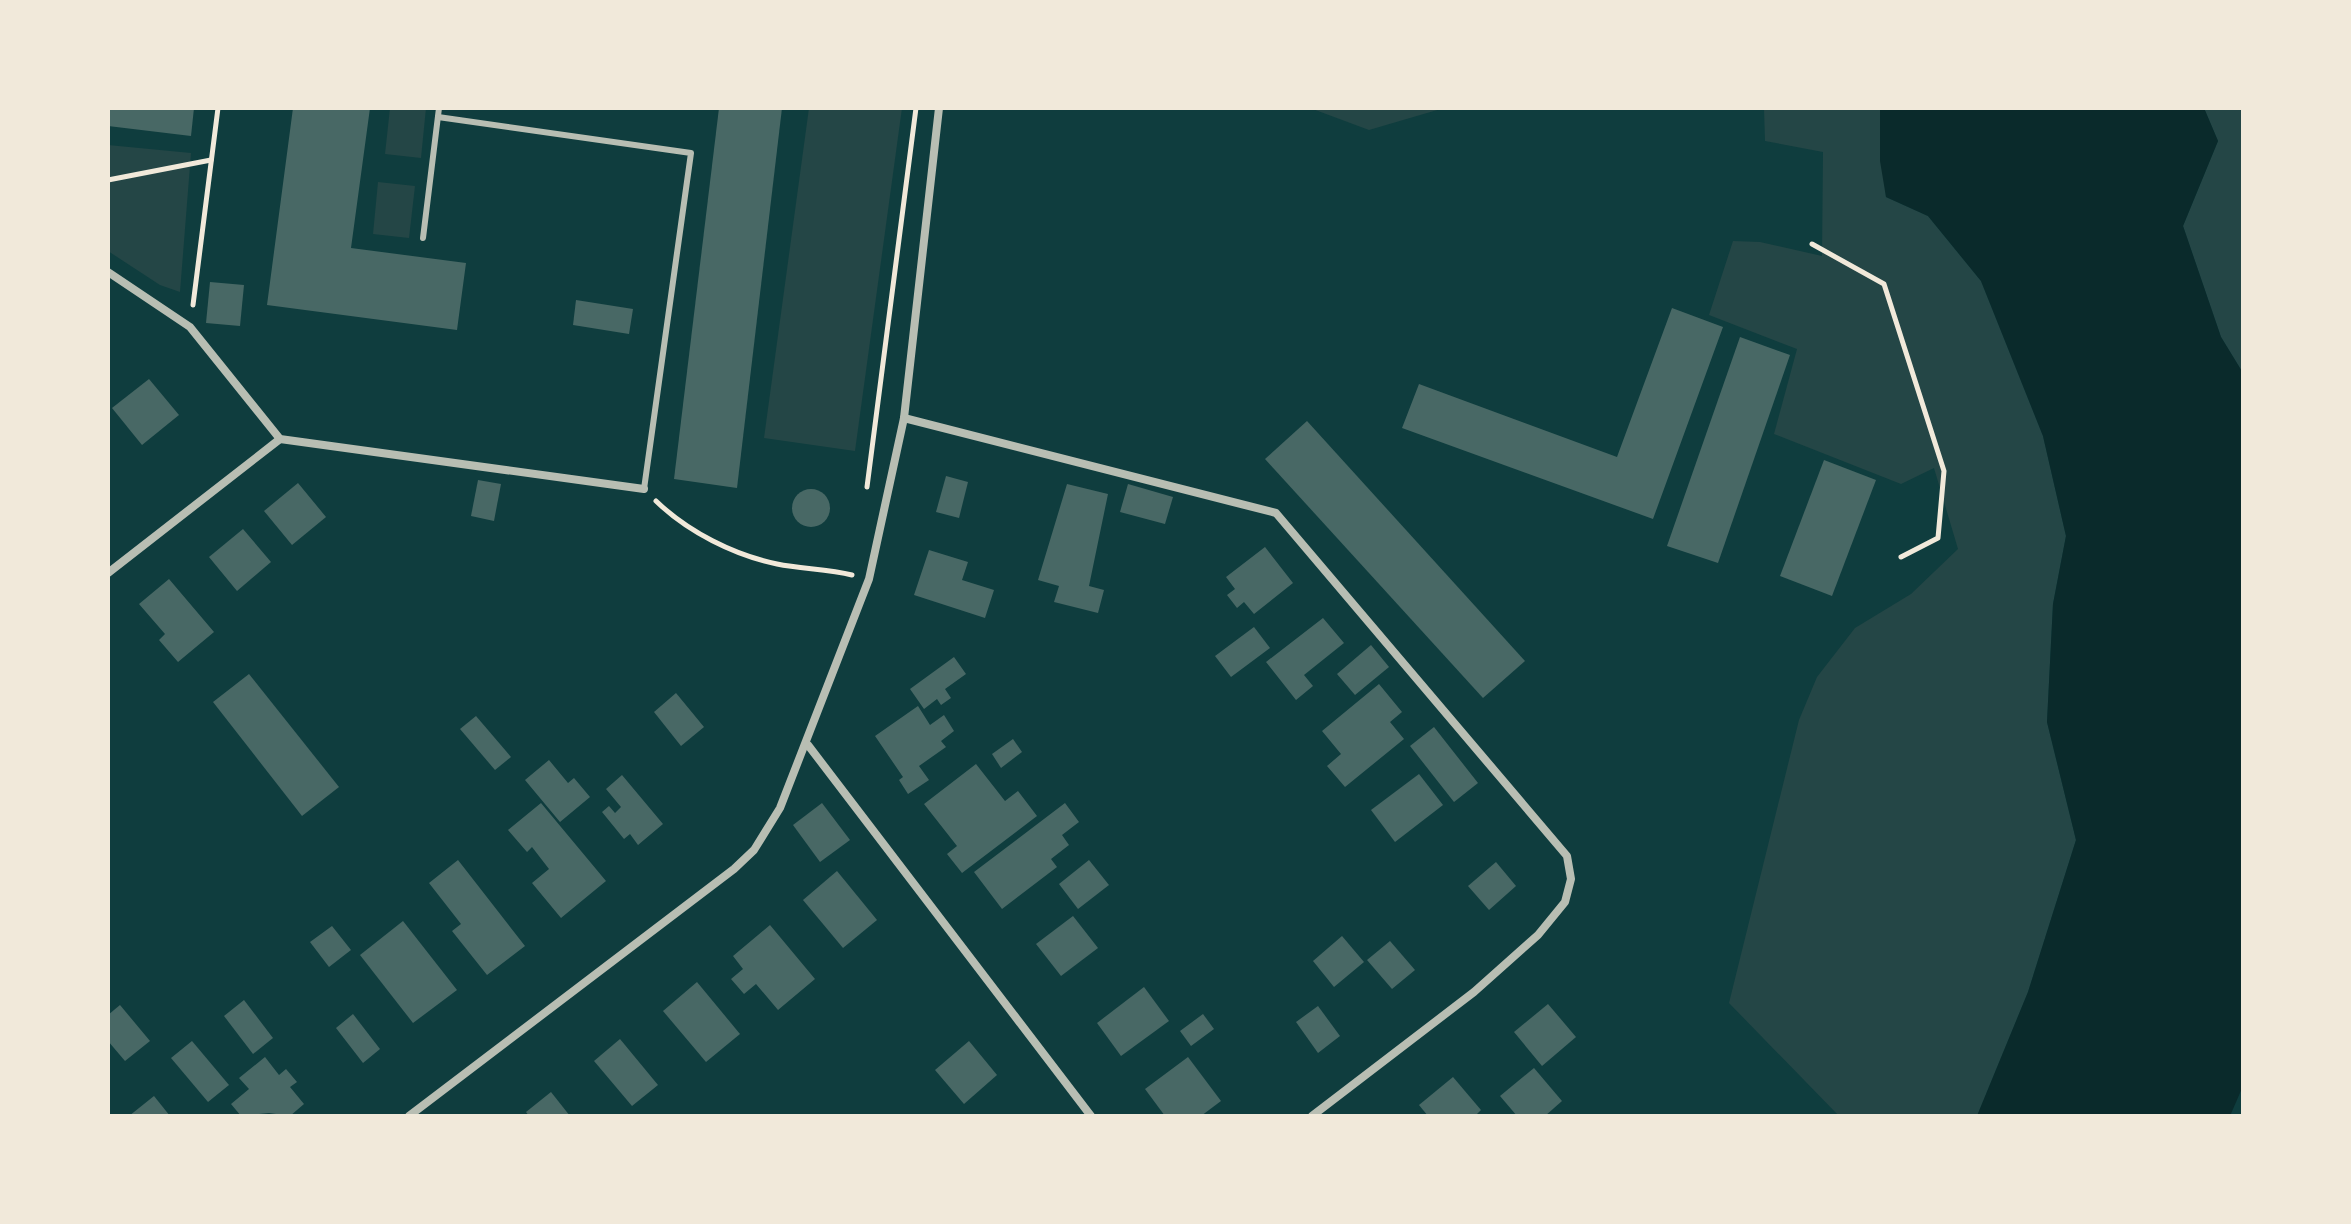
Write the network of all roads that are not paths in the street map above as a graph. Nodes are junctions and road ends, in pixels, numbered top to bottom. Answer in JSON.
{"nodes":[{"id":1,"x":439,"y":108,"type":"edge"},
{"id":2,"x":939,"y":108,"type":"edge"},
{"id":3,"x":438,"y":117,"type":"junction"},
{"id":4,"x":423,"y":238,"type":"dead end"},
{"id":5,"x":108,"y":272,"type":"edge"},
{"id":6,"x":904,"y":418,"type":"junction"},
{"id":7,"x":280,"y":439,"type":"junction"},
{"id":8,"x":644,"y":489,"type":"joint"},
{"id":9,"x":108,"y":573,"type":"edge"},
{"id":10,"x":808,"y":745,"type":"junction"},
{"id":11,"x":409,"y":1116,"type":"edge"},
{"id":12,"x":1091,"y":1116,"type":"edge"},
{"id":13,"x":1312,"y":1116,"type":"edge"}],
"edges":[{"from":1,"to":3,"type":"lane"},
{"from":2,"to":6,"type":"street"},
{"from":3,"to":4,"type":"lane"},
{"from":3,"to":8,"type":"lane"},
{"from":5,"to":7,"type":"street"},
{"from":6,"to":10,"type":"street"},
{"from":6,"to":13,"type":"street"},
{"from":7,"to":8,"type":"street"},
{"from":7,"to":9,"type":"street"},
{"from":10,"to":11,"type":"street"},
{"from":10,"to":12,"type":"street"}]}
